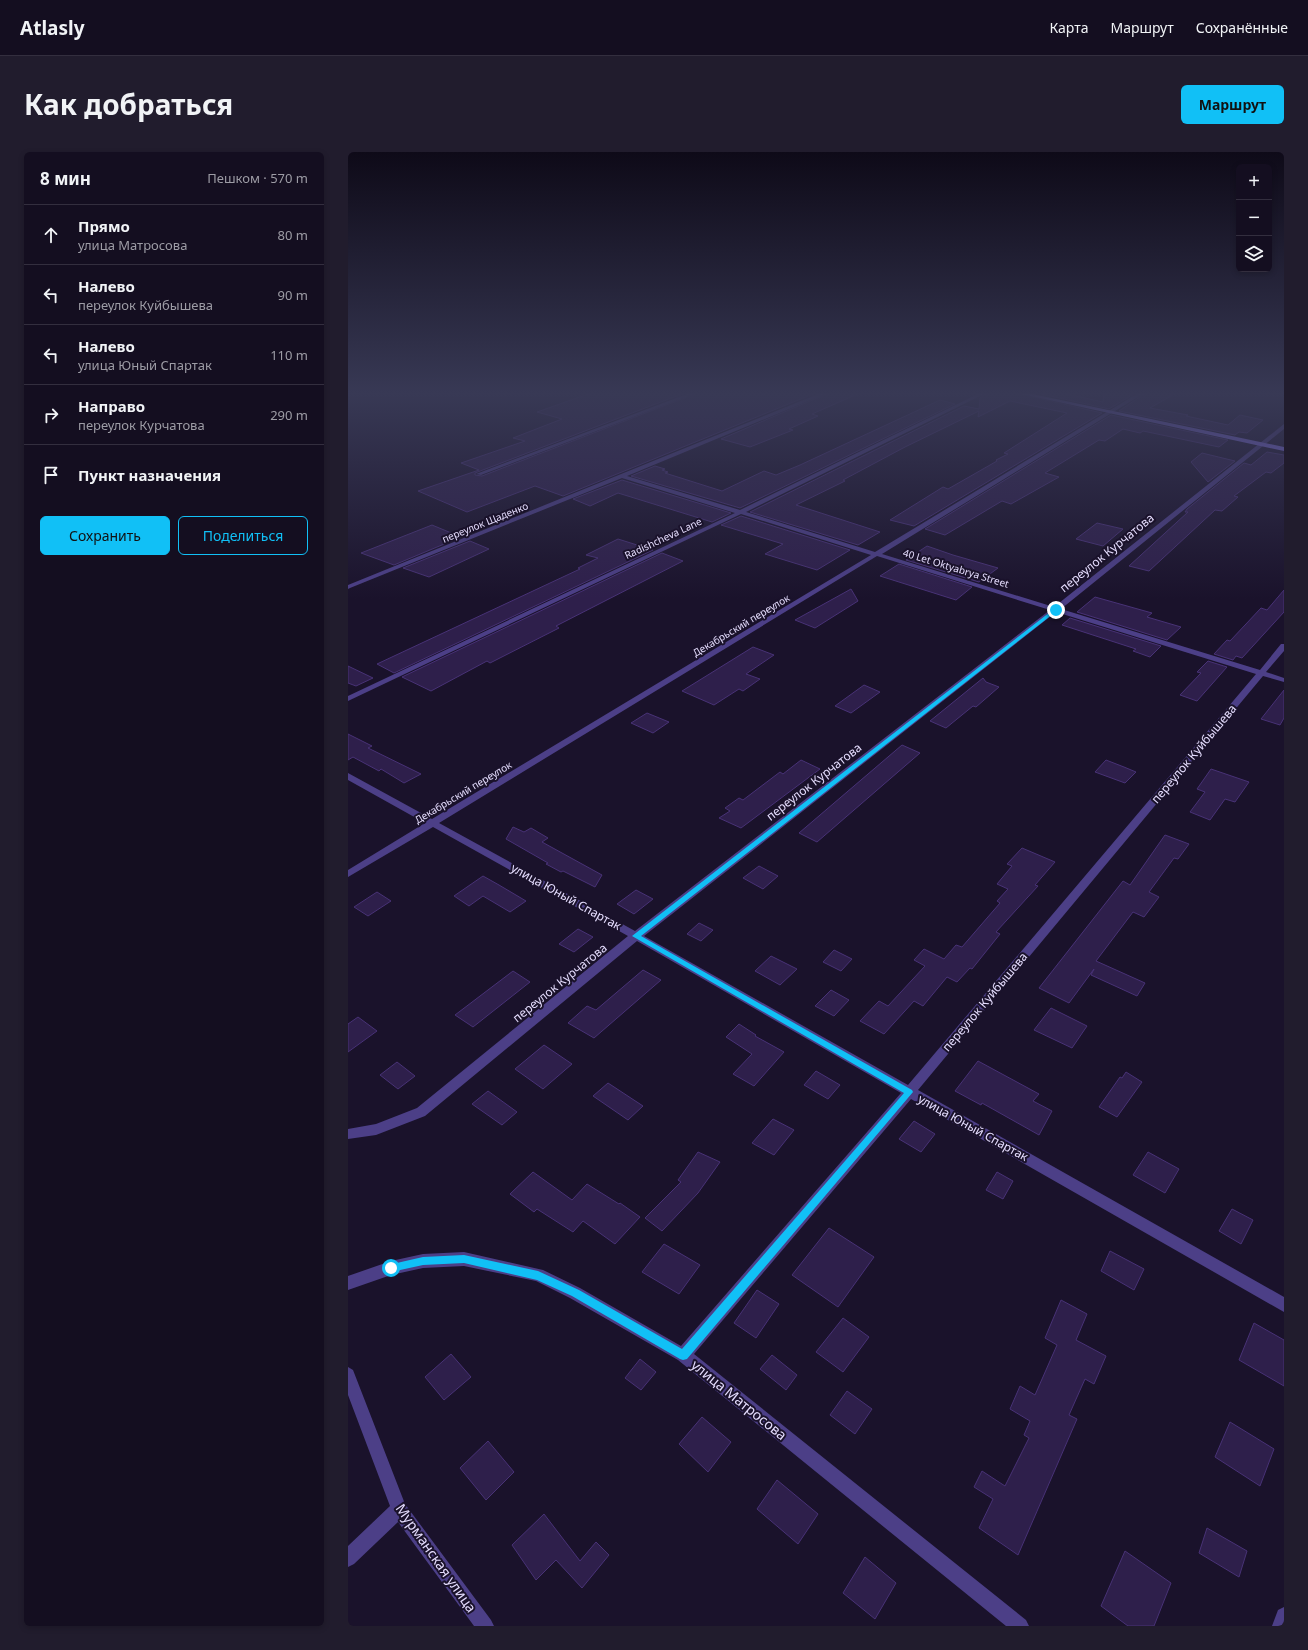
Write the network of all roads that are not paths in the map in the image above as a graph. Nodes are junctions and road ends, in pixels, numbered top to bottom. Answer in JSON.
{"nodes":[{"id":1,"x":514,"y":461,"type":"edge"},
{"id":2,"x":660,"y":461,"type":"edge"},
{"id":3,"x":846,"y":461,"type":"edge"},
{"id":4,"x":1031,"y":461,"type":"edge"},
{"id":5,"x":1240,"y":461,"type":"edge"},
{"id":6,"x":479,"y":474,"type":"dead end"},
{"id":7,"x":623,"y":476,"type":"junction"},
{"id":8,"x":741,"y":512,"type":"junction"},
{"id":9,"x":878,"y":554,"type":"junction"},
{"id":10,"x":348,"y":587,"type":"edge"},
{"id":11,"x":1056,"y":610,"type":"junction"},
{"id":12,"x":1284,"y":646,"type":"edge"},
{"id":13,"x":1262,"y":673,"type":"junction"},
{"id":14,"x":1284,"y":680,"type":"edge"},
{"id":15,"x":348,"y":699,"type":"edge"},
{"id":16,"x":348,"y":776,"type":"edge"},
{"id":17,"x":432,"y":822,"type":"junction"},
{"id":18,"x":348,"y":874,"type":"edge"},
{"id":19,"x":636,"y":936,"type":"junction"},
{"id":20,"x":909,"y":1092,"type":"junction"},
{"id":21,"x":348,"y":1134,"type":"edge"},
{"id":22,"x":348,"y":1283,"type":"edge"},
{"id":23,"x":1284,"y":1305,"type":"edge"},
{"id":24,"x":683,"y":1355,"type":"junction"},
{"id":25,"x":348,"y":1375,"type":"edge"},
{"id":26,"x":398,"y":1509,"type":"junction"},
{"id":27,"x":348,"y":1558,"type":"edge"},
{"id":28,"x":1284,"y":1616,"type":"edge"},
{"id":29,"x":485,"y":1626,"type":"edge"},
{"id":30,"x":1020,"y":1626,"type":"edge"},
{"id":31,"x":1281,"y":1626,"type":"edge"}],
"edges":[{"from":1,"to":6,"type":"street"},
{"from":2,"to":7,"type":"street","name":"переулок Щаденко"},
{"from":3,"to":8,"type":"street","name":"Radishcheva Lane"},
{"from":4,"to":9,"type":"street","name":"Декабрьский переулок"},
{"from":5,"to":11,"type":"street","name":"переулок Курчатова"},
{"from":7,"to":8,"type":"street","name":"40 Let Oktyabrya Street"},
{"from":7,"to":10,"type":"street","name":"переулок Щаденко"},
{"from":8,"to":9,"type":"street","name":"40 Let Oktyabrya Street"},
{"from":8,"to":15,"type":"street","name":"Radishcheva Lane"},
{"from":9,"to":11,"type":"street","name":"40 Let Oktyabrya Street"},
{"from":9,"to":17,"type":"street","name":"Декабрьский переулок"},
{"from":11,"to":13,"type":"street","name":"40 Let Oktyabrya Street"},
{"from":11,"to":19,"type":"street","name":"переулок Курчатова"},
{"from":12,"to":13,"type":"street","name":"переулок Куйбышева"},
{"from":13,"to":14,"type":"street","name":"40 Let Oktyabrya Street"},
{"from":13,"to":20,"type":"street","name":"переулок Куйбышева"},
{"from":16,"to":17,"type":"street","name":"улица Юный Спартак"},
{"from":17,"to":18,"type":"street","name":"Декабрьский переулок"},
{"from":17,"to":19,"type":"street","name":"улица Юный Спартак"},
{"from":19,"to":20,"type":"street","name":"улица Юный Спартак"},
{"from":19,"to":21,"type":"street","name":"переулок Курчатова"},
{"from":20,"to":23,"type":"street","name":"улица Юный Спартак"},
{"from":20,"to":24,"type":"street","name":"переулок Куйбышева"},
{"from":22,"to":24,"type":"street","name":"улица Матросова"},
{"from":24,"to":30,"type":"street","name":"улица Матросова"},
{"from":25,"to":26,"type":"street","name":"Мурманская улица"},
{"from":26,"to":27,"type":"street"},
{"from":26,"to":29,"type":"street","name":"Мурманская улица"},
{"from":28,"to":31,"type":"street"}]}
